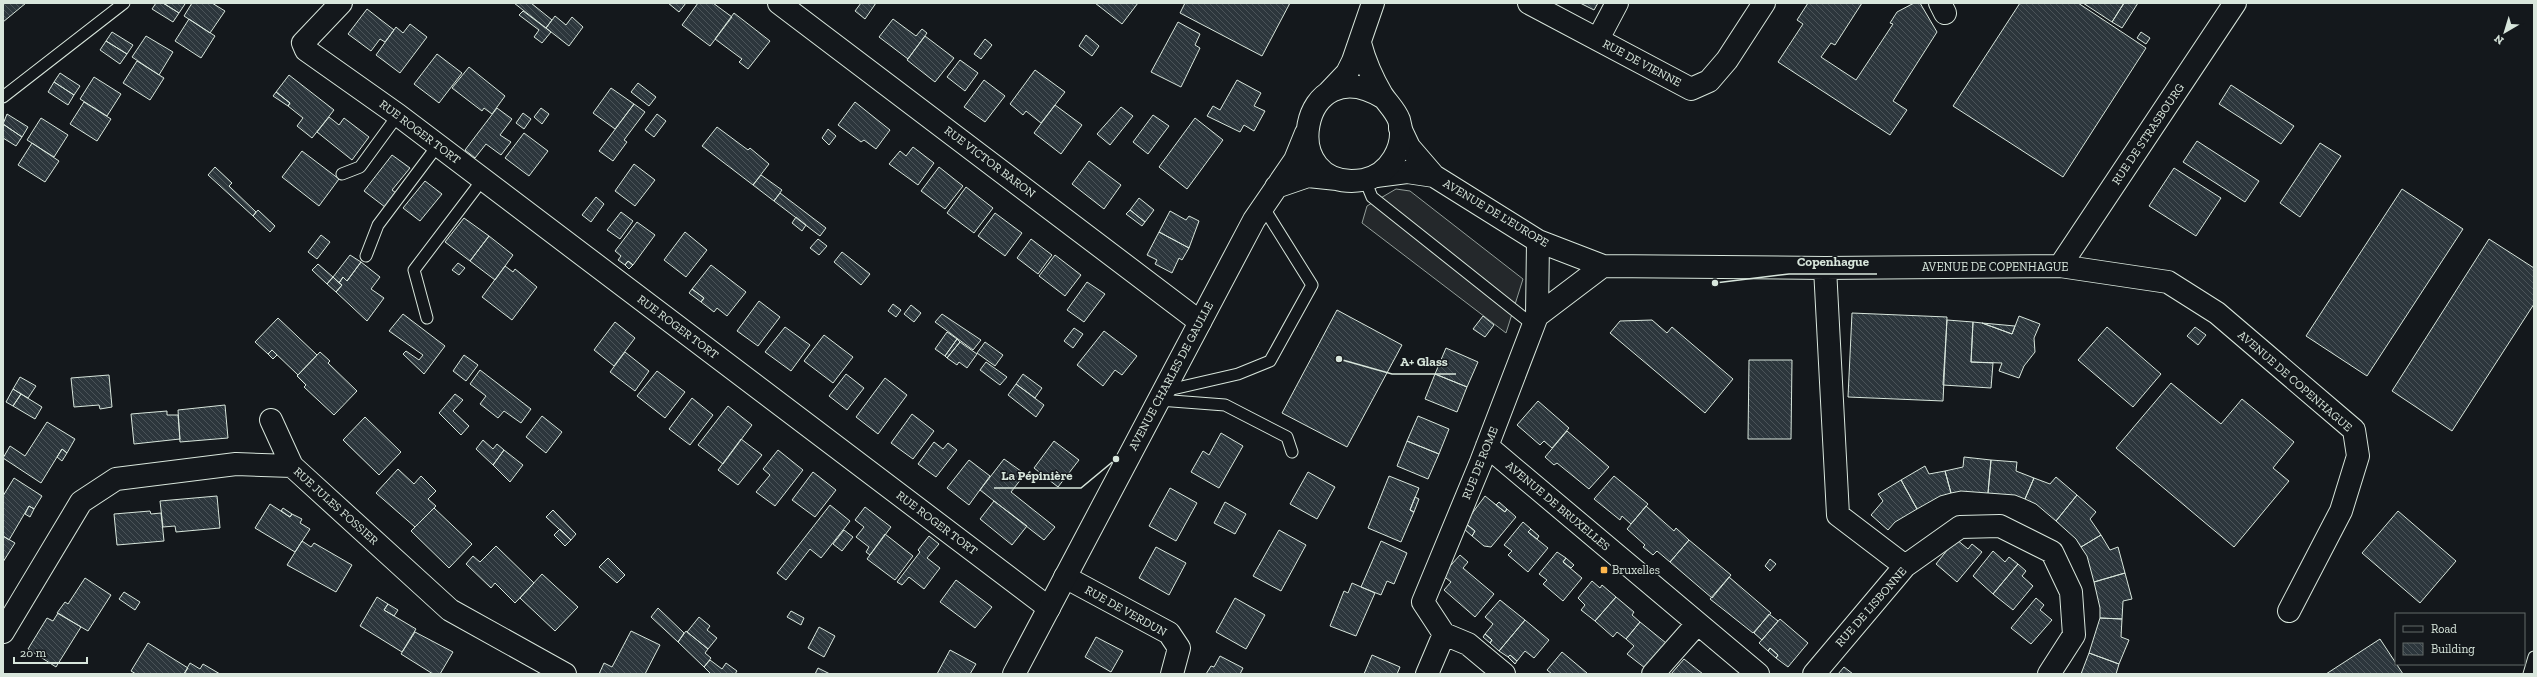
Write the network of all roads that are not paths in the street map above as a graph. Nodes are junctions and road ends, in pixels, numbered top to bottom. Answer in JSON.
{"nodes":[{"id":1,"x":124,"y":3,"type":"edge"},
{"id":2,"x":342,"y":3,"type":"edge"},
{"id":3,"x":779,"y":3,"type":"edge"},
{"id":4,"x":1373,"y":3,"type":"edge"},
{"id":5,"x":1529,"y":3,"type":"edge"},
{"id":6,"x":1617,"y":3,"type":"edge"},
{"id":7,"x":1764,"y":3,"type":"edge"},
{"id":8,"x":2235,"y":3,"type":"edge"},
{"id":9,"x":1598,"y":39,"type":"junction"},
{"id":10,"x":1360,"y":43,"type":"junction"},
{"id":11,"x":3,"y":97,"type":"edge"},
{"id":12,"x":1384,"y":98,"type":"junction"},
{"id":13,"x":1322,"y":99,"type":"junction"},
{"id":14,"x":398,"y":115,"type":"junction"},
{"id":15,"x":1400,"y":128,"type":"junction"},
{"id":16,"x":1306,"y":133,"type":"junction"},
{"id":17,"x":438,"y":145,"type":"junction"},
{"id":18,"x":342,"y":174,"type":"dead end"},
{"id":19,"x":1434,"y":176,"type":"junction"},
{"id":20,"x":1371,"y":178,"type":"junction"},
{"id":21,"x":483,"y":179,"type":"junction"},
{"id":22,"x":1340,"y":180,"type":"junction"},
{"id":23,"x":1276,"y":187,"type":"junction"},
{"id":24,"x":1262,"y":205,"type":"junction"},
{"id":25,"x":1538,"y":241,"type":"junction"},
{"id":26,"x":366,"y":256,"type":"dead end"},
{"id":27,"x":1603,"y":266,"type":"junction"},
{"id":28,"x":2060,"y":266,"type":"junction"},
{"id":29,"x":1825,"y":268,"type":"junction"},
{"id":30,"x":427,"y":318,"type":"dead end"},
{"id":31,"x":1535,"y":321,"type":"junction"},
{"id":32,"x":1200,"y":322,"type":"junction"},
{"id":33,"x":1161,"y":396,"type":"junction"},
{"id":34,"x":271,"y":420,"type":"dead end"},
{"id":35,"x":1487,"y":446,"type":"junction"},
{"id":36,"x":1292,"y":452,"type":"dead end"},
{"id":37,"x":292,"y":466,"type":"junction"},
{"id":38,"x":1905,"y":566,"type":"junction"},
{"id":39,"x":1065,"y":577,"type":"junction"},
{"id":40,"x":1049,"y":608,"type":"junction"},
{"id":41,"x":2289,"y":611,"type":"dead end"},
{"id":42,"x":1697,"y":624,"type":"junction"},
{"id":43,"x":3,"y":632,"type":"edge"},
{"id":44,"x":1444,"y":634,"type":"junction"},
{"id":45,"x":2534,"y":657,"type":"edge"},
{"id":46,"x":565,"y":674,"type":"edge"},
{"id":47,"x":1014,"y":674,"type":"edge"},
{"id":48,"x":1172,"y":674,"type":"edge"},
{"id":49,"x":1427,"y":674,"type":"edge"},
{"id":50,"x":1504,"y":674,"type":"edge"},
{"id":51,"x":1653,"y":674,"type":"edge"},
{"id":52,"x":1758,"y":674,"type":"edge"},
{"id":53,"x":1814,"y":674,"type":"edge"},
{"id":54,"x":2049,"y":674,"type":"edge"},
{"id":55,"x":2529,"y":674,"type":"edge"}],
"edges":[{"from":1,"to":11,"type":"lane"},
{"from":2,"to":14,"type":"street","name":"RUE ROGER TORT"},
{"from":3,"to":32,"type":"street","name":"RUE VICTOR BARON"},
{"from":4,"to":10,"type":"street"},
{"from":5,"to":9,"type":"street"},
{"from":6,"to":9,"type":"street"},
{"from":7,"to":9,"type":"street","name":"RUE DE VIENNE"},
{"from":8,"to":28,"type":"street","name":"RUE DE STRASBOURG"},
{"from":10,"to":12,"type":"street"},
{"from":10,"to":13,"type":"street"},
{"from":12,"to":13,"type":"street"},
{"from":12,"to":15,"type":"street"},
{"from":13,"to":16,"type":"street"},
{"from":14,"to":17,"type":"street","name":"RUE ROGER TORT"},
{"from":14,"to":18,"type":"lane"},
{"from":15,"to":19,"type":"street","name":"AVENUE DE L'EUROPE"},
{"from":15,"to":20,"type":"street"},
{"from":16,"to":22,"type":"street"},
{"from":16,"to":23,"type":"street","name":"AVENUE CHARLES DE GAULLE"},
{"from":17,"to":21,"type":"street","name":"RUE ROGER TORT"},
{"from":17,"to":26,"type":"lane"},
{"from":19,"to":20,"type":"street","name":"AVENUE DE L'EUROPE"},
{"from":19,"to":25,"type":"street","name":"AVENUE DE L'EUROPE"},
{"from":20,"to":22,"type":"street"},
{"from":20,"to":31,"type":"lane"},
{"from":21,"to":30,"type":"lane"},
{"from":21,"to":40,"type":"street","name":"RUE ROGER TORT"},
{"from":22,"to":23,"type":"street"},
{"from":23,"to":24,"type":"street","name":"AVENUE CHARLES DE GAULLE"},
{"from":24,"to":32,"type":"street","name":"AVENUE CHARLES DE GAULLE"},
{"from":24,"to":33,"type":"lane"},
{"from":25,"to":27,"type":"street","name":"AVENUE DE L'EUROPE"},
{"from":25,"to":31,"type":"street","name":"RUE DE ROME"},
{"from":27,"to":29,"type":"street","name":"AVENUE DE COPENHAGUE"},
{"from":27,"to":31,"type":"street"},
{"from":28,"to":29,"type":"street","name":"AVENUE DE COPENHAGUE"},
{"from":28,"to":41,"type":"street","name":"AVENUE DE COPENHAGUE"},
{"from":29,"to":38,"type":"street"},
{"from":31,"to":35,"type":"street","name":"RUE DE ROME"},
{"from":32,"to":33,"type":"street","name":"AVENUE CHARLES DE GAULLE"},
{"from":33,"to":36,"type":"lane"},
{"from":33,"to":39,"type":"street","name":"AVENUE CHARLES DE GAULLE"},
{"from":34,"to":37,"type":"street"},
{"from":35,"to":42,"type":"street","name":"AVENUE DE BRUXELLES"},
{"from":35,"to":44,"type":"street","name":"RUE DE ROME"},
{"from":37,"to":43,"type":"street","name":"RUE JULES FOSSIER"},
{"from":37,"to":46,"type":"street","name":"RUE JULES FOSSIER"},
{"from":38,"to":53,"type":"street","name":"RUE DE LISBONNE"},
{"from":38,"to":54,"type":"street","name":"RUE DE LISBONNE"},
{"from":39,"to":40,"type":"street","name":"AVENUE CHARLES DE GAULLE"},
{"from":39,"to":48,"type":"street","name":"RUE DE VERDUN"},
{"from":40,"to":47,"type":"street","name":"AVENUE CHARLES DE GAULLE"},
{"from":42,"to":51,"type":"street"},
{"from":42,"to":52,"type":"street","name":"AVENUE DE BRUXELLES"},
{"from":44,"to":49,"type":"street"},
{"from":44,"to":50,"type":"street"},
{"from":45,"to":55,"type":"lane"}]}
